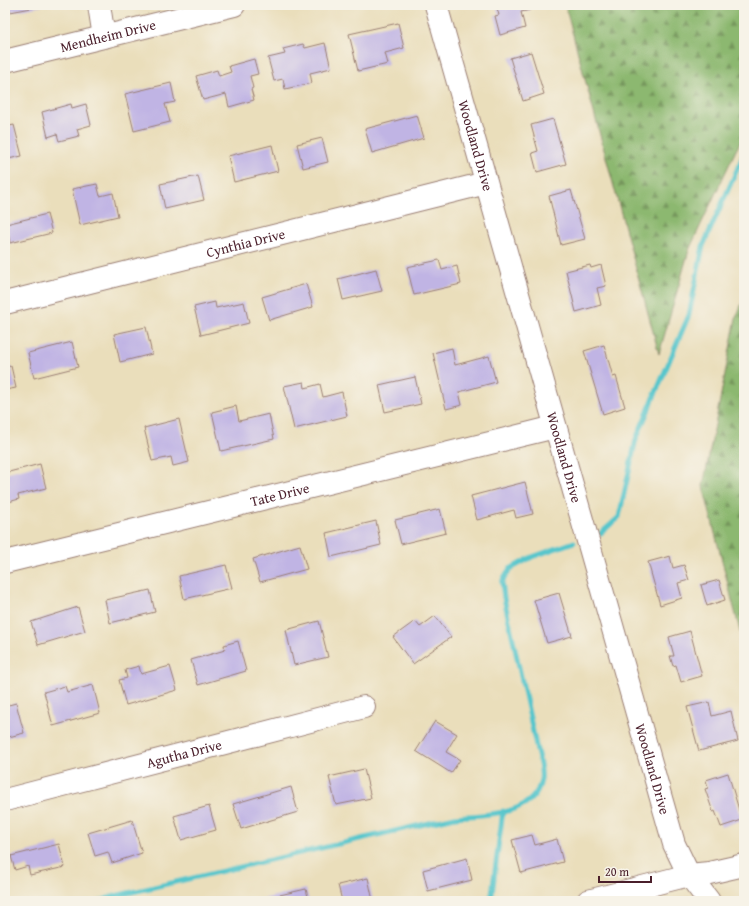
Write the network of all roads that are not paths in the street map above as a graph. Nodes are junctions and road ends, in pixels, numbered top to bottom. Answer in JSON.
{"nodes":[{"id":1,"x":99,"y":5,"type":"edge"},
{"id":2,"x":234,"y":5,"type":"edge"},
{"id":3,"x":436,"y":5,"type":"edge"},
{"id":4,"x":104,"y":37,"type":"junction"},
{"id":5,"x":5,"y":61,"type":"edge"},
{"id":6,"x":486,"y":183,"type":"junction"},
{"id":7,"x":5,"y":303,"type":"edge"},
{"id":8,"x":556,"y":427,"type":"junction"},
{"id":9,"x":5,"y":562,"type":"edge"},
{"id":10,"x":364,"y":707,"type":"dead end"},
{"id":11,"x":5,"y":800,"type":"edge"},
{"id":12,"x":744,"y":864,"type":"edge"},
{"id":13,"x":689,"y":875,"type":"junction"},
{"id":14,"x":588,"y":901,"type":"edge"},
{"id":15,"x":709,"y":901,"type":"edge"}],
"edges":[{"from":1,"to":4,"type":"street"},
{"from":2,"to":4,"type":"street","name":"Mendheim Drive"},
{"from":3,"to":6,"type":"street","name":"Woodland Drive"},
{"from":4,"to":5,"type":"street","name":"Mendheim Drive"},
{"from":6,"to":7,"type":"street","name":"Cynthia Drive"},
{"from":6,"to":8,"type":"street","name":"Woodland Drive"},
{"from":8,"to":9,"type":"street","name":"Tate Drive"},
{"from":8,"to":13,"type":"street","name":"Woodland Drive"},
{"from":10,"to":11,"type":"street","name":"Agutha Drive"},
{"from":12,"to":13,"type":"street"},
{"from":13,"to":14,"type":"street"},
{"from":13,"to":15,"type":"street","name":"Woodland Drive"}]}
